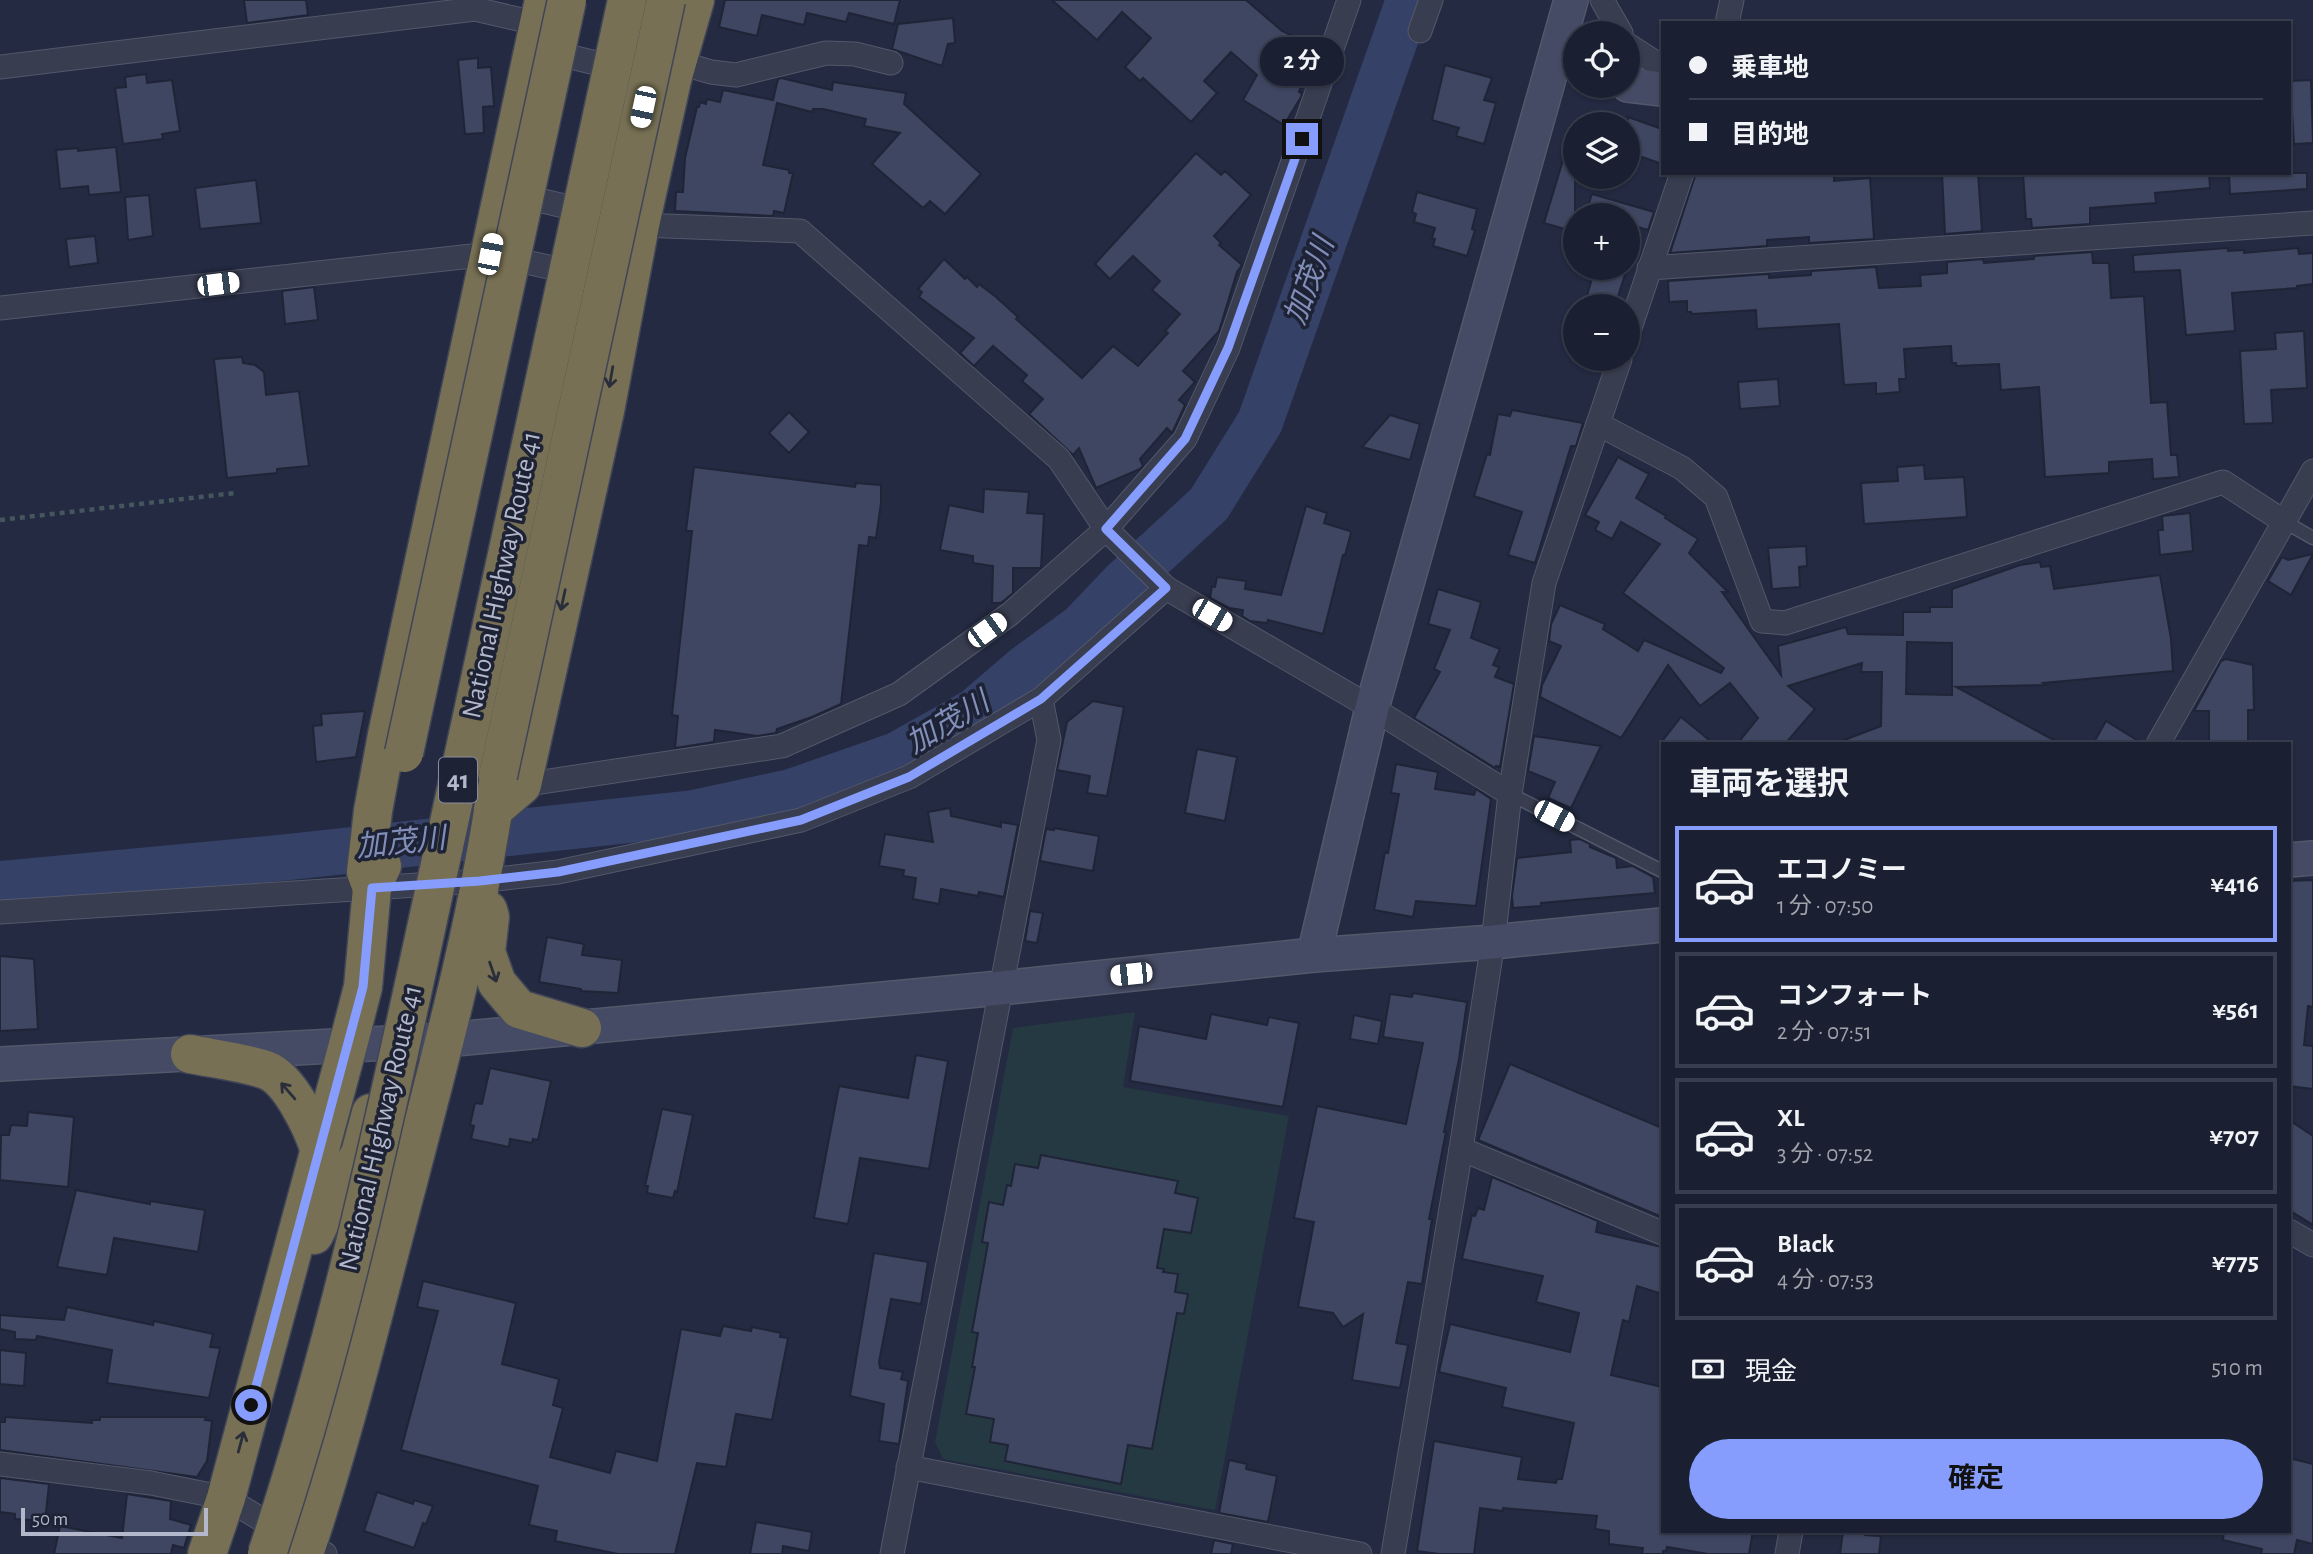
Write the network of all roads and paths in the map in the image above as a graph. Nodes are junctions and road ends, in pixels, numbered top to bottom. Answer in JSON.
{"nodes":[{"id":1,"x":627,"y":0,"type":"edge"},
{"id":2,"x":640,"y":0,"type":"edge"},
{"id":3,"x":666,"y":0,"type":"edge"},
{"id":4,"x":695,"y":0,"type":"edge"},
{"id":5,"x":1349,"y":0,"type":"edge"},
{"id":6,"x":1431,"y":0,"type":"edge"},
{"id":7,"x":1571,"y":0,"type":"edge"},
{"id":8,"x":1602,"y":0,"type":"edge"},
{"id":9,"x":1732,"y":0,"type":"edge"},
{"id":10,"x":546,"y":18,"type":"edge"},
{"id":11,"x":1614,"y":21,"type":"edge"},
{"id":12,"x":1727,"y":21,"type":"edge"},
{"id":13,"x":1420,"y":31,"type":"dead end"},
{"id":14,"x":1640,"y":53,"type":"edge"},
{"id":15,"x":891,"y":63,"type":"dead end"},
{"id":16,"x":1661,"y":66,"type":"edge"},
{"id":17,"x":0,"y":67,"type":"edge"},
{"id":18,"x":675,"y":71,"type":"junction"},
{"id":19,"x":1562,"y":77,"type":"edge"},
{"id":20,"x":1640,"y":86,"type":"edge"},
{"id":21,"x":1661,"y":89,"type":"edge"},
{"id":22,"x":1681,"y":175,"type":"edge"},
{"id":23,"x":503,"y":191,"type":"junction"},
{"id":24,"x":2313,"y":222,"type":"edge"},
{"id":25,"x":640,"y":225,"type":"junction"},
{"id":26,"x":490,"y":254,"type":"junction"},
{"id":27,"x":1649,"y":268,"type":"junction"},
{"id":28,"x":627,"y":284,"type":"junction"},
{"id":29,"x":1640,"y":296,"type":"edge"},
{"id":30,"x":0,"y":308,"type":"edge"},
{"id":31,"x":1615,"y":371,"type":"edge"},
{"id":32,"x":1598,"y":424,"type":"junction"},
{"id":33,"x":2313,"y":471,"type":"edge"},
{"id":34,"x":235,"y":493,"type":"dead end"},
{"id":35,"x":0,"y":520,"type":"edge"},
{"id":36,"x":2283,"y":521,"type":"junction"},
{"id":37,"x":1106,"y":529,"type":"junction"},
{"id":38,"x":2313,"y":538,"type":"edge"},
{"id":39,"x":1166,"y":588,"type":"junction"},
{"id":40,"x":1041,"y":699,"type":"junction"},
{"id":41,"x":1371,"y":708,"type":"junction"},
{"id":42,"x":2159,"y":742,"type":"edge"},
{"id":43,"x":1510,"y":794,"type":"junction"},
{"id":44,"x":383,"y":812,"type":"junction"},
{"id":45,"x":495,"y":821,"type":"junction"},
{"id":46,"x":2313,"y":858,"type":"edge"},
{"id":47,"x":2291,"y":860,"type":"edge"},
{"id":48,"x":1661,"y":870,"type":"edge"},
{"id":49,"x":373,"y":878,"type":"junction"},
{"id":50,"x":0,"y":912,"type":"edge"},
{"id":51,"x":1661,"y":925,"type":"edge"},
{"id":52,"x":1493,"y":942,"type":"junction"},
{"id":53,"x":1314,"y":955,"type":"junction"},
{"id":54,"x":1000,"y":988,"type":"junction"},
{"id":55,"x":582,"y":1028,"type":"junction"},
{"id":56,"x":445,"y":1040,"type":"junction"},
{"id":57,"x":348,"y":1045,"type":"junction"},
{"id":58,"x":190,"y":1054,"type":"junction"},
{"id":59,"x":0,"y":1064,"type":"edge"},
{"id":60,"x":1461,"y":1149,"type":"junction"},
{"id":61,"x":320,"y":1151,"type":"junction"},
{"id":62,"x":2291,"y":1232,"type":"edge"},
{"id":63,"x":1661,"y":1233,"type":"edge"},
{"id":64,"x":2313,"y":1244,"type":"edge"},
{"id":65,"x":263,"y":1359,"type":"junction"},
{"id":66,"x":0,"y":1464,"type":"edge"},
{"id":67,"x":908,"y":1467,"type":"junction"},
{"id":68,"x":226,"y":1497,"type":"junction"},
{"id":69,"x":1791,"y":1533,"type":"edge"},
{"id":70,"x":305,"y":1552,"type":"edge"},
{"id":71,"x":207,"y":1554,"type":"edge"},
{"id":72,"x":267,"y":1554,"type":"edge"},
{"id":73,"x":892,"y":1554,"type":"edge"},
{"id":74,"x":1360,"y":1554,"type":"edge"},
{"id":75,"x":1393,"y":1554,"type":"edge"},
{"id":76,"x":1787,"y":1554,"type":"edge"}],
"edges":[{"from":1,"to":72,"type":"highway","name":"National Highway Route 41","number":"41","bridge":true},
{"from":2,"to":70,"type":"highway","name":"National Highway Route 41","number":"41"},
{"from":3,"to":45,"type":"highway","bridge":true},
{"from":4,"to":18,"type":"highway"},
{"from":5,"to":37,"type":"street"},
{"from":6,"to":13,"type":"street"},
{"from":7,"to":19,"type":"street"},
{"from":8,"to":11,"type":"street"},
{"from":9,"to":12,"type":"street"},
{"from":10,"to":17,"type":"street"},
{"from":10,"to":18,"type":"street"},
{"from":10,"to":23,"type":"highway"},
{"from":10,"to":44,"type":"highway","bridge":true},
{"from":14,"to":16,"type":"street"},
{"from":15,"to":18,"type":"street"},
{"from":18,"to":25,"type":"highway"},
{"from":19,"to":41,"type":"street"},
{"from":20,"to":21,"type":"street"},
{"from":22,"to":27,"type":"street"},
{"from":23,"to":25,"type":"street"},
{"from":23,"to":26,"type":"highway"},
{"from":24,"to":27,"type":"street"},
{"from":25,"to":28,"type":"highway"},
{"from":25,"to":37,"type":"street"},
{"from":26,"to":28,"type":"street"},
{"from":26,"to":30,"type":"street"},
{"from":26,"to":44,"type":"highway"},
{"from":27,"to":29,"type":"street"},
{"from":28,"to":45,"type":"highway","one_way":true},
{"from":31,"to":32,"type":"street"},
{"from":32,"to":36,"type":"street"},
{"from":32,"to":43,"type":"street"},
{"from":33,"to":36,"type":"street"},
{"from":34,"to":35,"type":"path"},
{"from":36,"to":38,"type":"lane"},
{"from":36,"to":42,"type":"street"},
{"from":37,"to":39,"type":"street"},
{"from":37,"to":45,"type":"street"},
{"from":39,"to":40,"type":"street"},
{"from":39,"to":41,"type":"street"},
{"from":40,"to":45,"type":"street"},
{"from":40,"to":54,"type":"street"},
{"from":41,"to":43,"type":"street"},
{"from":41,"to":53,"type":"street"},
{"from":43,"to":48,"type":"lane"},
{"from":43,"to":52,"type":"street"},
{"from":44,"to":49,"type":"highway"},
{"from":45,"to":49,"type":"street"},
{"from":45,"to":55,"type":"highway","one_way":true},
{"from":45,"to":56,"type":"highway"},
{"from":45,"to":57,"type":"highway"},
{"from":46,"to":47,"type":"street"},
{"from":49,"to":50,"type":"street"},
{"from":49,"to":57,"type":"highway"},
{"from":51,"to":52,"type":"street"},
{"from":52,"to":53,"type":"street"},
{"from":52,"to":60,"type":"street"},
{"from":53,"to":54,"type":"street"},
{"from":54,"to":55,"type":"street"},
{"from":54,"to":67,"type":"street"},
{"from":55,"to":56,"type":"street"},
{"from":56,"to":57,"type":"street"},
{"from":56,"to":65,"type":"highway"},
{"from":56,"to":70,"type":"highway"},
{"from":57,"to":58,"type":"street"},
{"from":57,"to":61,"type":"highway"},
{"from":58,"to":59,"type":"street"},
{"from":61,"to":58,"type":"highway","one_way":true},
{"from":60,"to":63,"type":"street"},
{"from":60,"to":75,"type":"street"},
{"from":61,"to":65,"type":"highway"},
{"from":62,"to":64,"type":"street"},
{"from":68,"to":65,"type":"highway","one_way":true},
{"from":66,"to":68,"type":"street"},
{"from":67,"to":73,"type":"street"},
{"from":67,"to":74,"type":"street"},
{"from":68,"to":70,"type":"street"},
{"from":68,"to":71,"type":"highway"},
{"from":69,"to":76,"type":"street"}]}
